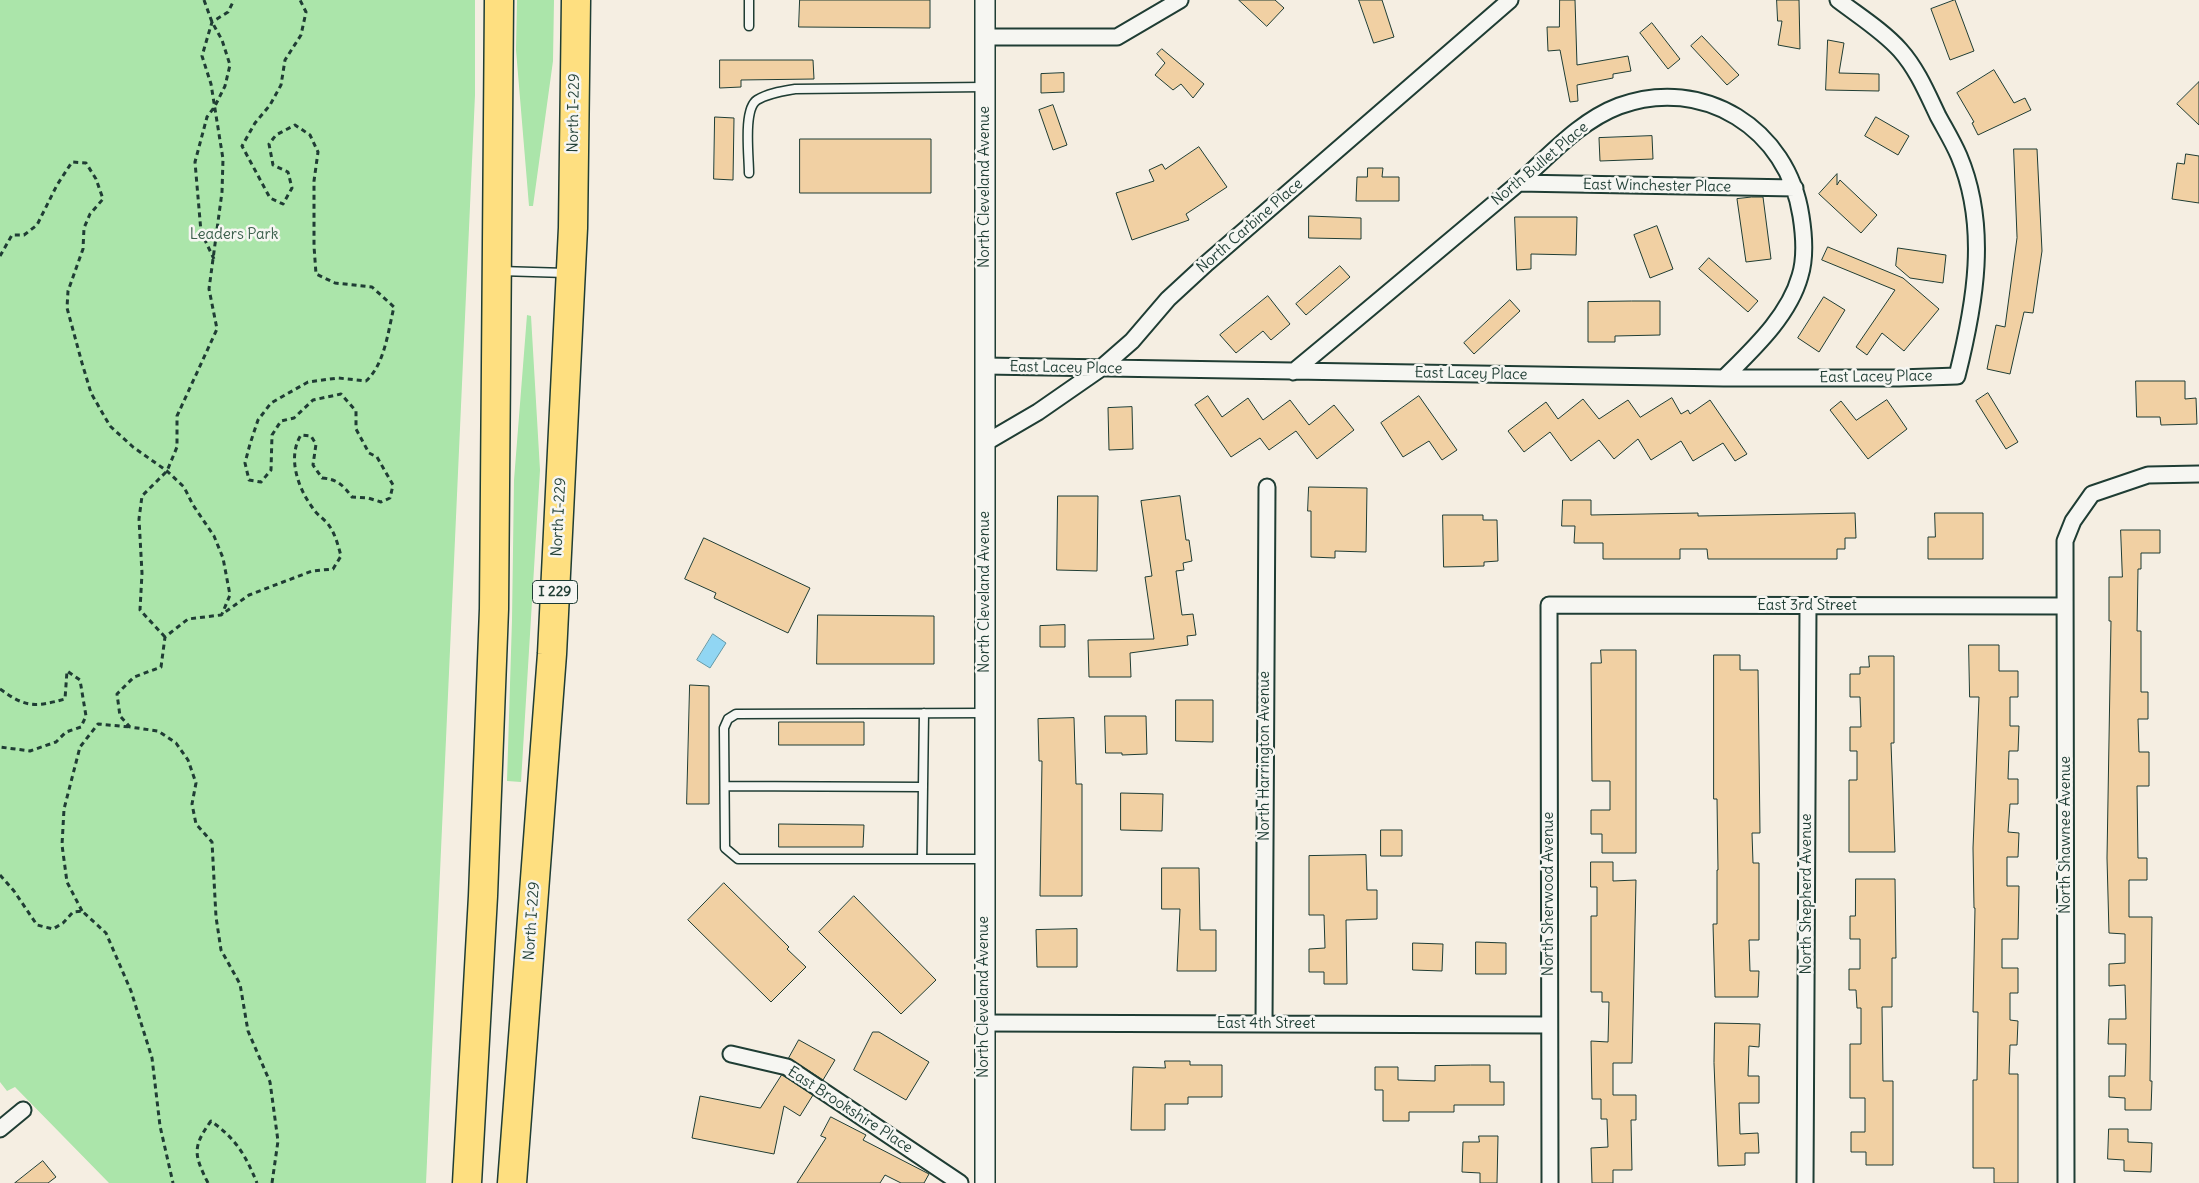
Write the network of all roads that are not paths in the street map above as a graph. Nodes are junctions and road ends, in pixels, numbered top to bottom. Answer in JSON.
{"nodes":[{"id":1,"x":499,"y":0,"type":"edge"},
{"id":2,"x":576,"y":0,"type":"edge"},
{"id":3,"x":750,"y":0,"type":"edge"},
{"id":4,"x":986,"y":0,"type":"edge"},
{"id":5,"x":1180,"y":0,"type":"edge"},
{"id":6,"x":1510,"y":0,"type":"edge"},
{"id":7,"x":1838,"y":0,"type":"edge"},
{"id":8,"x":749,"y":26,"type":"dead end"},
{"id":9,"x":986,"y":37,"type":"junction"},
{"id":10,"x":985,"y":87,"type":"junction"},
{"id":11,"x":749,"y":172,"type":"dead end"},
{"id":12,"x":1518,"y":183,"type":"junction"},
{"id":13,"x":1795,"y":188,"type":"junction"},
{"id":14,"x":498,"y":270,"type":"junction"},
{"id":15,"x":570,"y":273,"type":"junction"},
{"id":16,"x":985,"y":366,"type":"junction"},
{"id":17,"x":1100,"y":369,"type":"junction"},
{"id":18,"x":1293,"y":372,"type":"junction"},
{"id":19,"x":1724,"y":378,"type":"junction"},
{"id":20,"x":985,"y":443,"type":"junction"},
{"id":21,"x":2199,"y":474,"type":"edge"},
{"id":22,"x":1267,"y":487,"type":"dead end"},
{"id":23,"x":1549,"y":605,"type":"joint"},
{"id":24,"x":1808,"y":606,"type":"junction"},
{"id":25,"x":2065,"y":606,"type":"junction"},
{"id":26,"x":924,"y":713,"type":"junction"},
{"id":27,"x":985,"y":713,"type":"junction"},
{"id":28,"x":725,"y":786,"type":"junction"},
{"id":29,"x":923,"y":787,"type":"junction"},
{"id":30,"x":922,"y":859,"type":"junction"},
{"id":31,"x":984,"y":859,"type":"junction"},
{"id":32,"x":984,"y":1023,"type":"junction"},
{"id":33,"x":1264,"y":1024,"type":"junction"},
{"id":34,"x":1549,"y":1025,"type":"junction"},
{"id":35,"x":731,"y":1054,"type":"dead end"},
{"id":36,"x":23,"y":1110,"type":"dead end"},
{"id":37,"x":0,"y":1129,"type":"edge"},
{"id":38,"x":467,"y":1183,"type":"edge"},
{"id":39,"x":512,"y":1183,"type":"edge"},
{"id":40,"x":960,"y":1183,"type":"edge"},
{"id":41,"x":985,"y":1183,"type":"edge"},
{"id":42,"x":1550,"y":1183,"type":"edge"},
{"id":43,"x":1806,"y":1183,"type":"edge"},
{"id":44,"x":2066,"y":1183,"type":"edge"}],
"edges":[{"from":1,"to":14,"type":"highway"},
{"from":2,"to":15,"type":"highway","name":"North I-229","number":"I 229"},
{"from":3,"to":8,"type":"lane"},
{"from":4,"to":9,"type":"street","name":"North Cleveland Avenue"},
{"from":5,"to":9,"type":"street"},
{"from":6,"to":17,"type":"street","name":"North Carbine Place"},
{"from":7,"to":19,"type":"street","name":"East Lacey Place"},
{"from":9,"to":10,"type":"street","name":"North Cleveland Avenue"},
{"from":10,"to":11,"type":"lane"},
{"from":10,"to":16,"type":"street","name":"North Cleveland Avenue"},
{"from":12,"to":13,"type":"street","name":"East Winchester Place"},
{"from":12,"to":13,"type":"street","name":"North Bullet Place"},
{"from":12,"to":18,"type":"street","name":"North Bullet Place"},
{"from":13,"to":19,"type":"street","name":"North Bullet Place"},
{"from":14,"to":15,"type":"lane"},
{"from":14,"to":38,"type":"highway"},
{"from":15,"to":39,"type":"highway","name":"North I-229","number":"I 229"},
{"from":16,"to":17,"type":"street","name":"East Lacey Place"},
{"from":16,"to":20,"type":"street","name":"North Cleveland Avenue"},
{"from":17,"to":18,"type":"street","name":"East Lacey Place"},
{"from":17,"to":20,"type":"street","name":"North Carbine Place"},
{"from":18,"to":19,"type":"street","name":"East Lacey Place"},
{"from":20,"to":27,"type":"street","name":"North Cleveland Avenue"},
{"from":21,"to":25,"type":"street","name":"North Shawnee Avenue"},
{"from":22,"to":33,"type":"street","name":"North Harrington Avenue"},
{"from":23,"to":24,"type":"street","name":"East 3rd Street"},
{"from":23,"to":34,"type":"street","name":"North Sherwood Avenue"},
{"from":24,"to":25,"type":"street","name":"East 3rd Street"},
{"from":24,"to":43,"type":"street","name":"North Shepherd Avenue"},
{"from":25,"to":44,"type":"street","name":"North Shawnee Avenue"},
{"from":26,"to":27,"type":"lane"},
{"from":26,"to":28,"type":"lane"},
{"from":26,"to":29,"type":"lane"},
{"from":27,"to":31,"type":"street","name":"North Cleveland Avenue"},
{"from":28,"to":29,"type":"lane"},
{"from":28,"to":30,"type":"lane"},
{"from":29,"to":30,"type":"lane"},
{"from":30,"to":31,"type":"lane"},
{"from":31,"to":32,"type":"street","name":"North Cleveland Avenue"},
{"from":32,"to":33,"type":"street","name":"East 4th Street"},
{"from":32,"to":41,"type":"street","name":"North Cleveland Avenue"},
{"from":33,"to":34,"type":"street","name":"East 4th Street"},
{"from":34,"to":42,"type":"street","name":"North Sherwood Avenue"},
{"from":35,"to":40,"type":"street","name":"East Brookshire Place"},
{"from":36,"to":37,"type":"street"}]}
